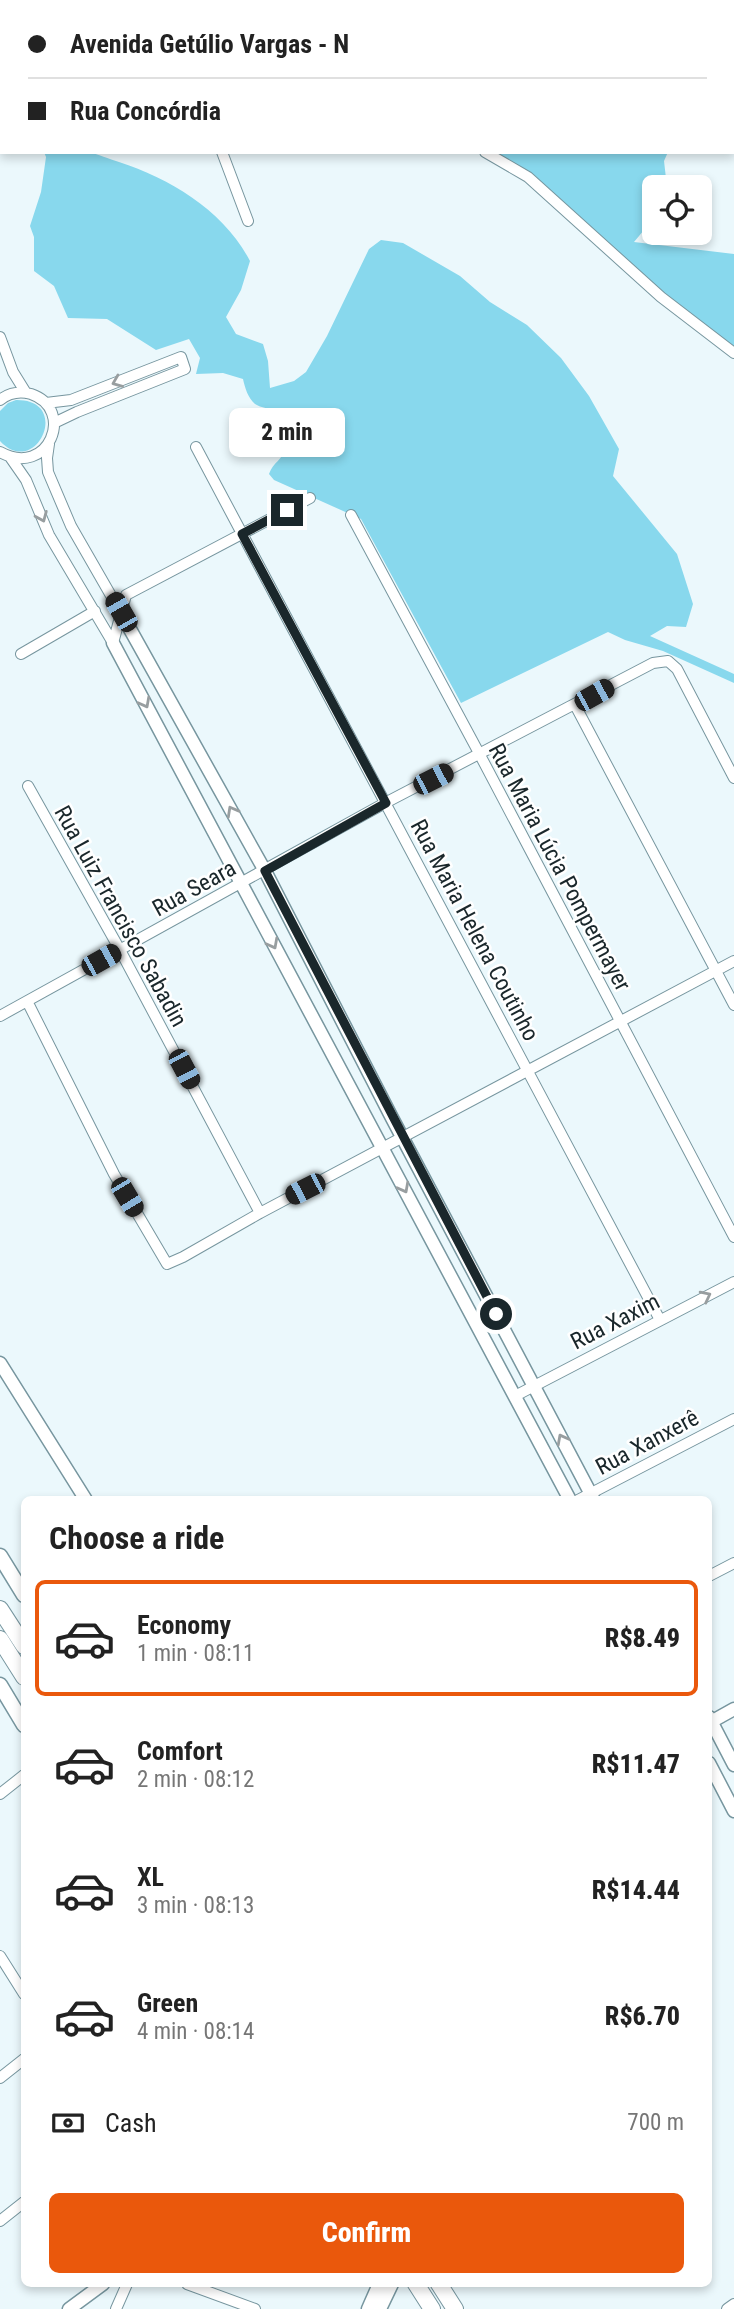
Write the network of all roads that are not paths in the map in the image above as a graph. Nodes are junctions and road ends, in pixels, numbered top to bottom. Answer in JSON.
{"nodes":[{"id":1,"x":223,"y":154,"type":"edge"},
{"id":2,"x":488,"y":154,"type":"edge"},
{"id":3,"x":248,"y":221,"type":"dead end"},
{"id":4,"x":0,"y":337,"type":"edge"},
{"id":5,"x":734,"y":353,"type":"edge"},
{"id":6,"x":26,"y":393,"type":"junction"},
{"id":7,"x":0,"y":400,"type":"edge"},
{"id":8,"x":46,"y":403,"type":"junction"},
{"id":9,"x":54,"y":423,"type":"junction"},
{"id":10,"x":49,"y":444,"type":"junction"},
{"id":11,"x":196,"y":447,"type":"dead end"},
{"id":12,"x":0,"y":452,"type":"edge"},
{"id":13,"x":10,"y":457,"type":"junction"},
{"id":14,"x":310,"y":498,"type":"dead end"},
{"id":15,"x":351,"y":515,"type":"dead end"},
{"id":16,"x":242,"y":534,"type":"junction"},
{"id":17,"x":95,"y":611,"type":"junction"},
{"id":18,"x":121,"y":612,"type":"junction"},
{"id":19,"x":113,"y":643,"type":"junction"},
{"id":20,"x":21,"y":654,"type":"dead end"},
{"id":21,"x":575,"y":705,"type":"junction"},
{"id":22,"x":480,"y":755,"type":"junction"},
{"id":23,"x":734,"y":778,"type":"edge"},
{"id":24,"x":28,"y":786,"type":"dead end"},
{"id":25,"x":386,"y":803,"type":"junction"},
{"id":26,"x":265,"y":871,"type":"junction"},
{"id":27,"x":241,"y":884,"type":"junction"},
{"id":28,"x":120,"y":950,"type":"junction"},
{"id":29,"x":734,"y":961,"type":"edge"},
{"id":30,"x":716,"y":971,"type":"junction"},
{"id":31,"x":27,"y":1001,"type":"junction"},
{"id":32,"x":734,"y":1005,"type":"edge"},
{"id":33,"x":0,"y":1016,"type":"edge"},
{"id":34,"x":619,"y":1021,"type":"junction"},
{"id":35,"x":528,"y":1071,"type":"junction"},
{"id":36,"x":402,"y":1138,"type":"junction"},
{"id":37,"x":383,"y":1149,"type":"junction"},
{"id":38,"x":260,"y":1213,"type":"junction"},
{"id":39,"x":734,"y":1237,"type":"edge"},
{"id":40,"x":734,"y":1282,"type":"edge"},
{"id":41,"x":660,"y":1320,"type":"junction"},
{"id":42,"x":0,"y":1363,"type":"edge"},
{"id":43,"x":534,"y":1386,"type":"junction"},
{"id":44,"x":515,"y":1396,"type":"junction"},
{"id":45,"x":734,"y":1419,"type":"edge"},
{"id":46,"x":83,"y":1496,"type":"edge"},
{"id":47,"x":568,"y":1496,"type":"edge"},
{"id":48,"x":587,"y":1496,"type":"edge"},
{"id":49,"x":592,"y":1496,"type":"edge"},
{"id":50,"x":0,"y":1556,"type":"edge"},
{"id":51,"x":734,"y":1563,"type":"edge"},
{"id":52,"x":712,"y":1574,"type":"edge"},
{"id":53,"x":21,"y":1590,"type":"edge"},
{"id":54,"x":0,"y":1609,"type":"edge"},
{"id":55,"x":0,"y":1639,"type":"edge"},
{"id":56,"x":21,"y":1641,"type":"edge"},
{"id":57,"x":21,"y":1672,"type":"edge"},
{"id":58,"x":0,"y":1685,"type":"edge"},
{"id":59,"x":734,"y":1709,"type":"edge"},
{"id":60,"x":21,"y":1720,"type":"edge"},
{"id":61,"x":712,"y":1720,"type":"edge"},
{"id":62,"x":712,"y":1725,"type":"edge"},
{"id":63,"x":734,"y":1765,"type":"edge"},
{"id":64,"x":712,"y":1769,"type":"edge"},
{"id":65,"x":21,"y":1777,"type":"edge"},
{"id":66,"x":0,"y":1794,"type":"edge"},
{"id":67,"x":734,"y":1811,"type":"edge"},
{"id":68,"x":0,"y":1956,"type":"edge"},
{"id":69,"x":21,"y":1989,"type":"edge"},
{"id":70,"x":21,"y":2061,"type":"edge"},
{"id":71,"x":0,"y":2078,"type":"edge"},
{"id":72,"x":21,"y":2204,"type":"edge"},
{"id":73,"x":0,"y":2221,"type":"edge"},
{"id":74,"x":99,"y":2287,"type":"edge"},
{"id":75,"x":126,"y":2287,"type":"edge"},
{"id":76,"x":194,"y":2287,"type":"edge"},
{"id":77,"x":378,"y":2287,"type":"edge"},
{"id":78,"x":391,"y":2287,"type":"edge"},
{"id":79,"x":418,"y":2287,"type":"edge"},
{"id":80,"x":441,"y":2287,"type":"edge"},
{"id":81,"x":734,"y":2304,"type":"edge"},
{"id":82,"x":239,"y":2306,"type":"edge"},
{"id":83,"x":69,"y":2309,"type":"edge"},
{"id":84,"x":116,"y":2309,"type":"edge"},
{"id":85,"x":255,"y":2309,"type":"edge"},
{"id":86,"x":368,"y":2309,"type":"edge"},
{"id":87,"x":380,"y":2309,"type":"edge"},
{"id":88,"x":432,"y":2309,"type":"edge"},
{"id":89,"x":455,"y":2309,"type":"edge"},
{"id":90,"x":727,"y":2309,"type":"edge"}],
"edges":[{"from":1,"to":3,"type":"street"},
{"from":2,"to":5,"type":"street"},
{"from":4,"to":6,"type":"street"},
{"from":6,"to":7,"type":"street"},
{"from":6,"to":8,"type":"street"},
{"from":8,"to":9,"type":"street"},
{"from":9,"to":8,"type":"street","one_way":true},
{"from":9,"to":10,"type":"street"},
{"from":10,"to":13,"type":"street"},
{"from":10,"to":18,"type":"street"},
{"from":11,"to":16,"type":"street","name":"Rua Maria Helena Coutinho"},
{"from":12,"to":13,"type":"street"},
{"from":13,"to":17,"type":"street","one_way":true},
{"from":14,"to":16,"type":"street"},
{"from":15,"to":22,"type":"street","name":"Rua Maria Lúcia Pompermayer"},
{"from":16,"to":18,"type":"street"},
{"from":16,"to":25,"type":"street","name":"Rua Maria Helena Coutinho"},
{"from":17,"to":19,"type":"street"},
{"from":17,"to":20,"type":"street"},
{"from":18,"to":19,"type":"street"},
{"from":26,"to":18,"type":"street","one_way":true},
{"from":19,"to":27,"type":"street","one_way":true},
{"from":21,"to":22,"type":"street","name":"Rua Seara"},
{"from":21,"to":23,"type":"street","name":"Rua Seara"},
{"from":21,"to":30,"type":"street"},
{"from":22,"to":25,"type":"street","name":"Rua Seara"},
{"from":22,"to":34,"type":"street","name":"Rua Maria Lúcia Pompermayer"},
{"from":24,"to":28,"type":"street","name":"Rua Luiz Francisco Sabadin"},
{"from":25,"to":26,"type":"street","name":"Rua Seara"},
{"from":25,"to":35,"type":"street","name":"Rua Maria Helena Coutinho"},
{"from":26,"to":27,"type":"street","name":"Rua Seara"},
{"from":26,"to":36,"type":"street"},
{"from":27,"to":28,"type":"street","name":"Rua Seara"},
{"from":27,"to":37,"type":"street","one_way":true},
{"from":28,"to":31,"type":"street","name":"Rua Seara"},
{"from":28,"to":38,"type":"street","name":"Rua Luiz Francisco Sabadin"},
{"from":29,"to":30,"type":"street"},
{"from":30,"to":32,"type":"street"},
{"from":30,"to":34,"type":"street"},
{"from":31,"to":33,"type":"street","name":"Rua Seara"},
{"from":31,"to":38,"type":"street"},
{"from":34,"to":35,"type":"street"},
{"from":34,"to":39,"type":"street","name":"Rua Maria Lúcia Pompermayer"},
{"from":35,"to":36,"type":"street"},
{"from":35,"to":41,"type":"street","name":"Rua Maria Helena Coutinho"},
{"from":36,"to":37,"type":"street"},
{"from":36,"to":43,"type":"street"},
{"from":37,"to":38,"type":"street"},
{"from":37,"to":44,"type":"street","one_way":true},
{"from":41,"to":40,"type":"street","name":"Rua Xaxim","one_way":true},
{"from":41,"to":43,"type":"street","name":"Rua Xaxim"},
{"from":42,"to":46,"type":"street"},
{"from":43,"to":44,"type":"street","name":"Rua Xaxim"},
{"from":48,"to":43,"type":"street","one_way":true},
{"from":44,"to":47,"type":"street"},
{"from":45,"to":49,"type":"street","name":"Rua Xanxerê"},
{"from":50,"to":53,"type":"main road"},
{"from":51,"to":52,"type":"street"},
{"from":54,"to":56,"type":"main road"},
{"from":55,"to":57,"type":"main road"},
{"from":58,"to":60,"type":"main road"},
{"from":59,"to":61,"type":"street"},
{"from":62,"to":63,"type":"street"},
{"from":64,"to":67,"type":"street"},
{"from":65,"to":66,"type":"street"},
{"from":68,"to":69,"type":"street"},
{"from":70,"to":71,"type":"street"},
{"from":72,"to":73,"type":"street"},
{"from":74,"to":83,"type":"street"},
{"from":75,"to":84,"type":"street"},
{"from":76,"to":82,"type":"street"},
{"from":77,"to":86,"type":"street"},
{"from":78,"to":87,"type":"street"},
{"from":79,"to":88,"type":"main road"},
{"from":80,"to":89,"type":"main road"},
{"from":81,"to":90,"type":"street"},
{"from":82,"to":85,"type":"street"}]}
